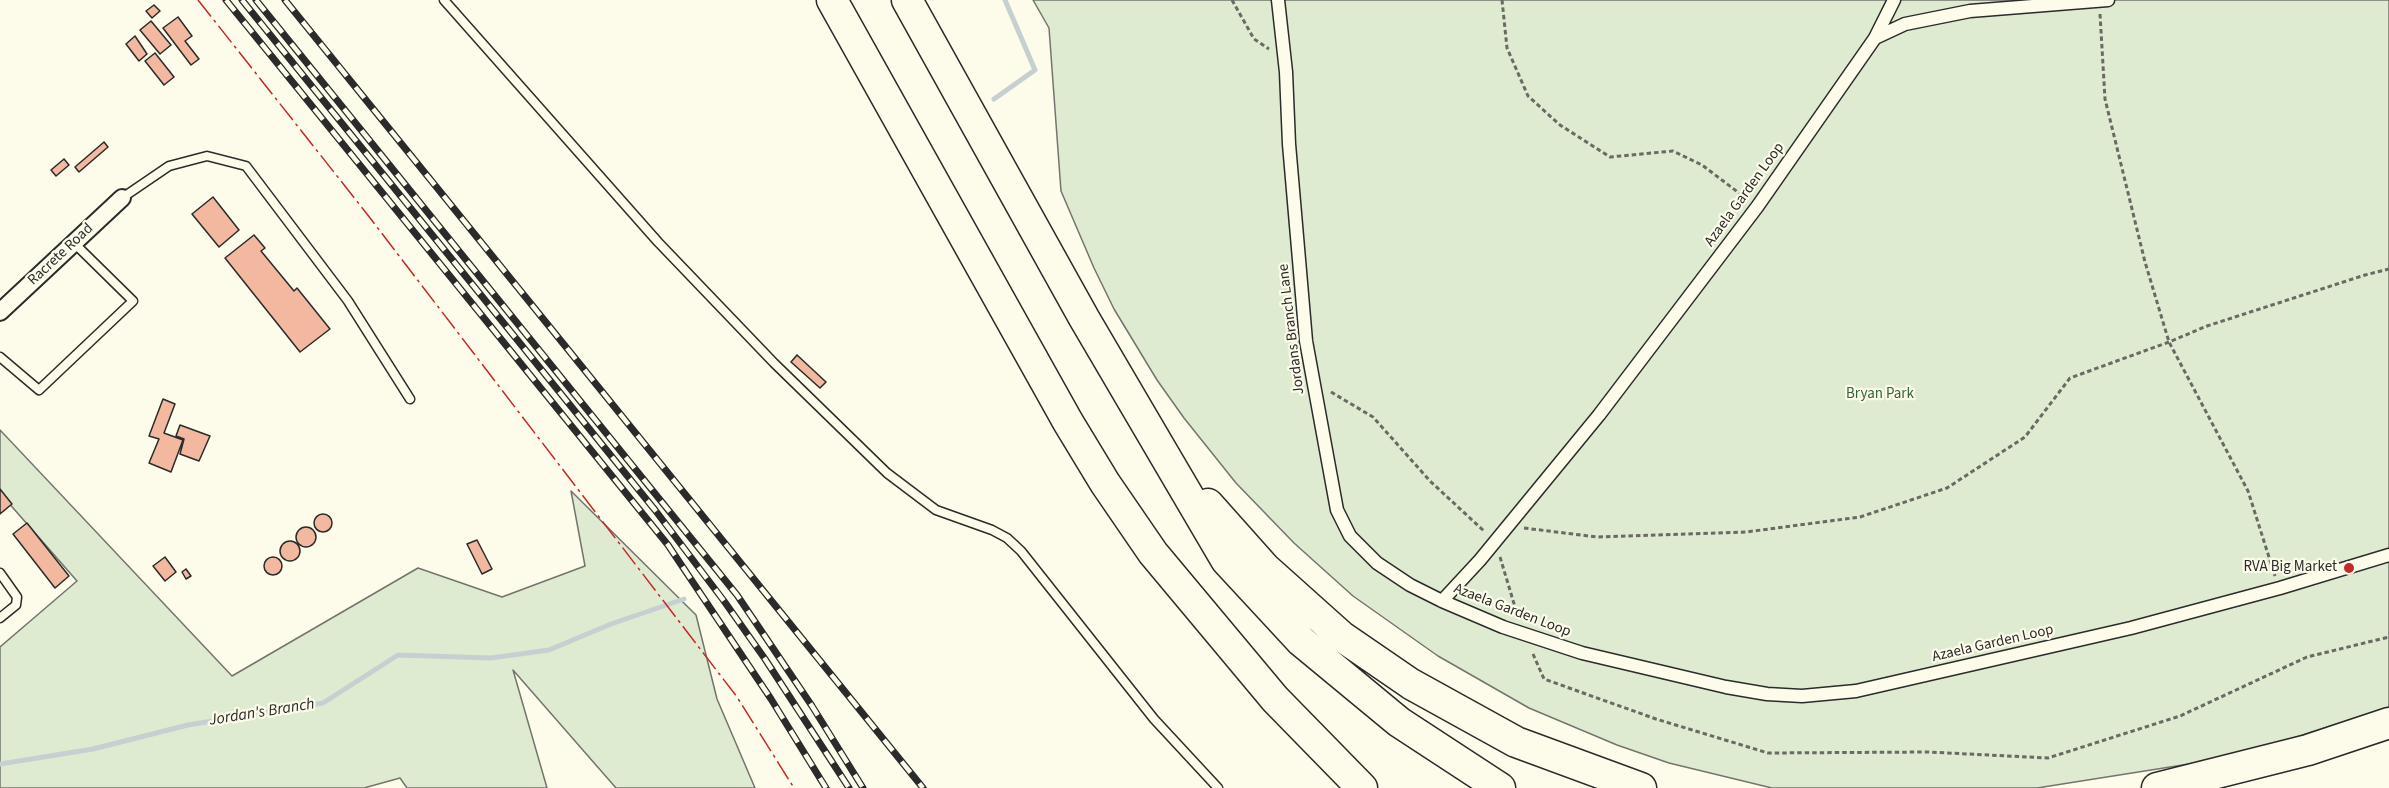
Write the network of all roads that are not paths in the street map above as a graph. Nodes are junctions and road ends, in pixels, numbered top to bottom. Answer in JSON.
{"nodes":[{"id":1,"x":444,"y":0,"type":"edge"},
{"id":2,"x":832,"y":0,"type":"edge"},
{"id":3,"x":907,"y":0,"type":"edge"},
{"id":4,"x":1278,"y":0,"type":"edge"},
{"id":5,"x":1894,"y":0,"type":"edge"},
{"id":6,"x":2108,"y":0,"type":"edge"},
{"id":7,"x":2100,"y":1,"type":"edge"},
{"id":8,"x":1875,"y":38,"type":"junction"},
{"id":9,"x":122,"y":198,"type":"joint"},
{"id":10,"x":74,"y":243,"type":"junction"},
{"id":11,"x":0,"y":312,"type":"edge"},
{"id":12,"x":0,"y":357,"type":"edge"},
{"id":13,"x":411,"y":399,"type":"dead end"},
{"id":14,"x":1159,"y":448,"type":"junction"},
{"id":15,"x":2389,"y":555,"type":"edge"},
{"id":16,"x":0,"y":573,"type":"edge"},
{"id":17,"x":1442,"y":601,"type":"junction"},
{"id":18,"x":0,"y":618,"type":"edge"},
{"id":19,"x":2389,"y":723,"type":"edge"},
{"id":20,"x":1218,"y":788,"type":"edge"},
{"id":21,"x":1362,"y":788,"type":"edge"},
{"id":22,"x":1500,"y":788,"type":"edge"},
{"id":23,"x":1641,"y":788,"type":"edge"},
{"id":24,"x":2157,"y":788,"type":"edge"}],
"edges":[{"from":1,"to":20,"type":"lane"},
{"from":2,"to":21,"type":"highway"},
{"from":3,"to":14,"type":"highway"},
{"from":4,"to":17,"type":"street","name":"Jordans Branch Lane"},
{"from":5,"to":8,"type":"street","name":"Azaela Garden Loop"},
{"from":6,"to":7,"type":"street"},
{"from":7,"to":8,"type":"street"},
{"from":8,"to":17,"type":"street","name":"Azaela Garden Loop"},
{"from":9,"to":10,"type":"street","name":"Racrete Road"},
{"from":9,"to":13,"type":"lane"},
{"from":10,"to":11,"type":"street","name":"Racrete Road"},
{"from":10,"to":12,"type":"lane"},
{"from":14,"to":22,"type":"highway"},
{"from":14,"to":23,"type":"highway"},
{"from":15,"to":17,"type":"street","name":"Azaela Garden Loop"},
{"from":16,"to":18,"type":"lane"},
{"from":19,"to":24,"type":"highway"}]}
